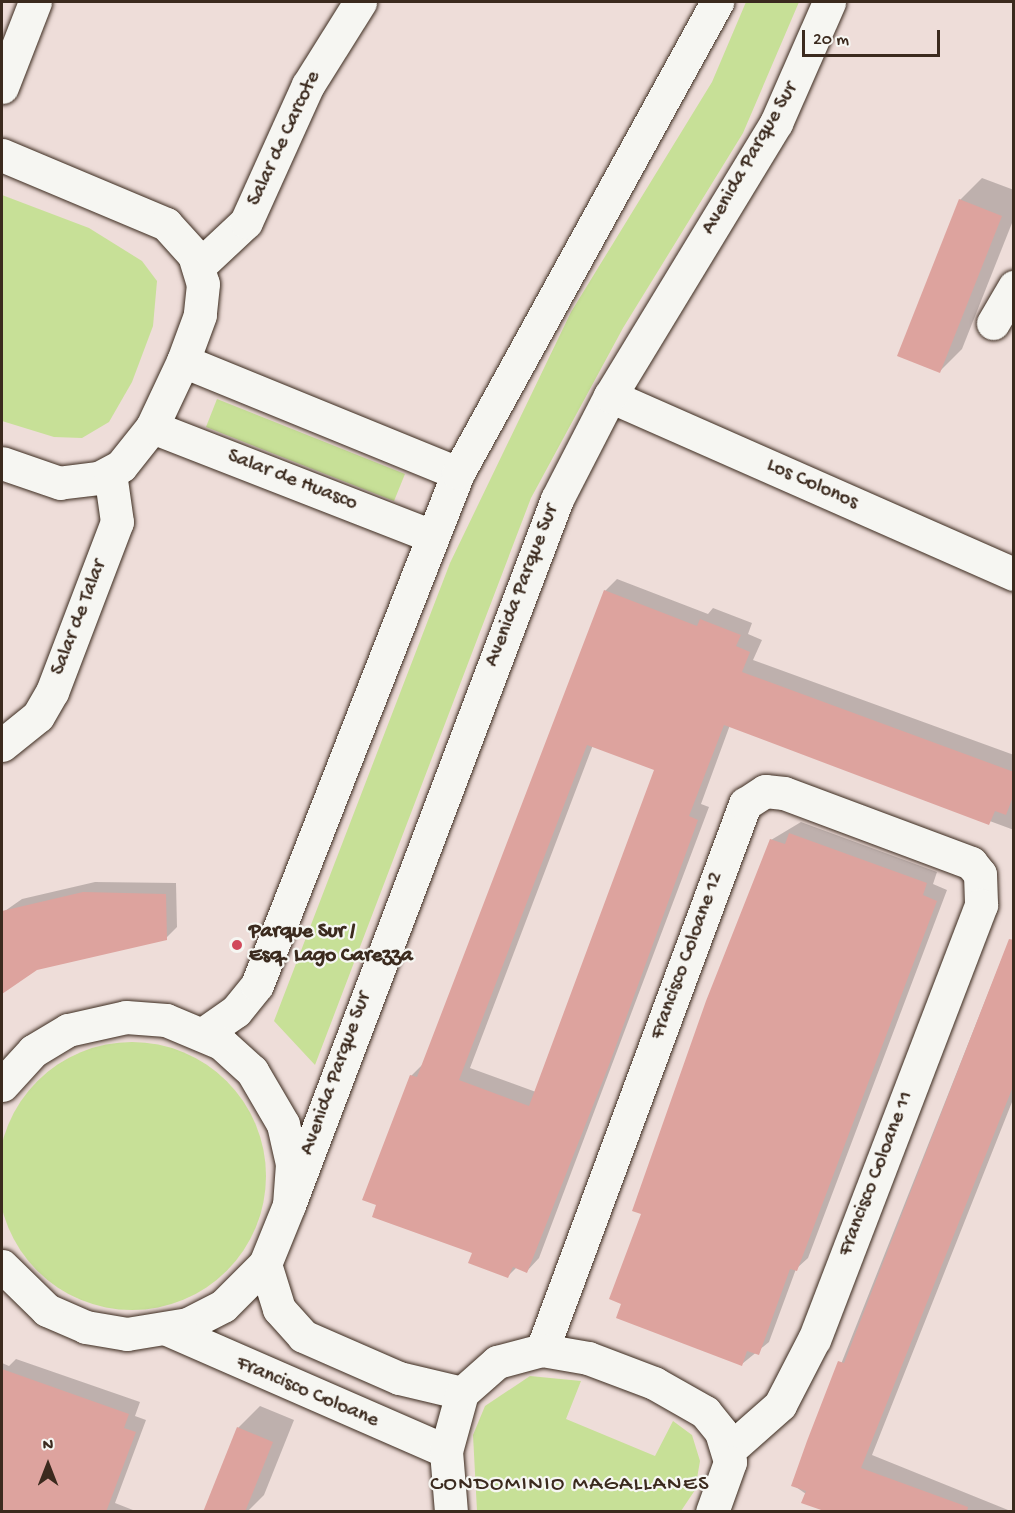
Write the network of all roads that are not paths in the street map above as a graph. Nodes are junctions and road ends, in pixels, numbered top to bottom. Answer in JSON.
{"nodes":[{"id":1,"x":35,"y":2,"type":"edge"},
{"id":2,"x":360,"y":2,"type":"edge"},
{"id":3,"x":717,"y":2,"type":"edge"},
{"id":4,"x":830,"y":2,"type":"edge"},
{"id":5,"x":2,"y":87,"type":"edge"},
{"id":6,"x":2,"y":154,"type":"edge"},
{"id":7,"x":199,"y":266,"type":"junction"},
{"id":8,"x":1014,"y":287,"type":"edge"},
{"id":9,"x":993,"y":323,"type":"dead end"},
{"id":10,"x":183,"y":361,"type":"junction"},
{"id":11,"x":610,"y":396,"type":"junction"},
{"id":12,"x":152,"y":427,"type":"junction"},
{"id":13,"x":2,"y":463,"type":"edge"},
{"id":14,"x":110,"y":473,"type":"junction"},
{"id":15,"x":458,"y":473,"type":"junction"},
{"id":16,"x":432,"y":536,"type":"junction"},
{"id":17,"x":1014,"y":574,"type":"edge"},
{"id":18,"x":2,"y":745,"type":"edge"},
{"id":19,"x":980,"y":874,"type":"joint"},
{"id":20,"x":203,"y":1034,"type":"junction"},
{"id":21,"x":2,"y":1085,"type":"edge"},
{"id":22,"x":289,"y":1205,"type":"junction"},
{"id":23,"x":265,"y":1263,"type":"junction"},
{"id":24,"x":2,"y":1266,"type":"edge"},
{"id":25,"x":169,"y":1330,"type":"junction"},
{"id":26,"x":542,"y":1350,"type":"junction"},
{"id":27,"x":462,"y":1393,"type":"junction"},
{"id":28,"x":446,"y":1451,"type":"junction"},
{"id":29,"x":728,"y":1451,"type":"junction"},
{"id":30,"x":718,"y":1510,"type":"edge"},
{"id":31,"x":452,"y":1512,"type":"edge"}],
"edges":[{"from":1,"to":5,"type":"street"},
{"from":2,"to":7,"type":"street","name":"Salar de Carcote"},
{"from":3,"to":15,"type":"street"},
{"from":4,"to":11,"type":"street","name":"Avenida Parque Sur"},
{"from":6,"to":7,"type":"street"},
{"from":7,"to":10,"type":"street"},
{"from":8,"to":9,"type":"street"},
{"from":10,"to":12,"type":"street"},
{"from":10,"to":15,"type":"street"},
{"from":11,"to":17,"type":"street","name":"Los Colonos"},
{"from":11,"to":22,"type":"street","name":"Avenida Parque Sur"},
{"from":12,"to":14,"type":"street"},
{"from":12,"to":16,"type":"street","name":"Salar de Huasco"},
{"from":13,"to":14,"type":"street"},
{"from":14,"to":18,"type":"street","name":"Salar de Talar"},
{"from":15,"to":16,"type":"street"},
{"from":16,"to":20,"type":"street"},
{"from":19,"to":26,"type":"street","name":"Francisco Coloane 12"},
{"from":19,"to":29,"type":"street","name":"Francisco Coloane 11"},
{"from":20,"to":21,"type":"street"},
{"from":20,"to":22,"type":"street"},
{"from":22,"to":23,"type":"street","name":"Avenida Parque Sur"},
{"from":23,"to":25,"type":"street"},
{"from":23,"to":27,"type":"street"},
{"from":24,"to":25,"type":"street"},
{"from":25,"to":28,"type":"street","name":"Francisco Coloane"},
{"from":26,"to":27,"type":"street"},
{"from":26,"to":29,"type":"street"},
{"from":27,"to":28,"type":"street"},
{"from":28,"to":31,"type":"street"},
{"from":29,"to":30,"type":"street"}]}
